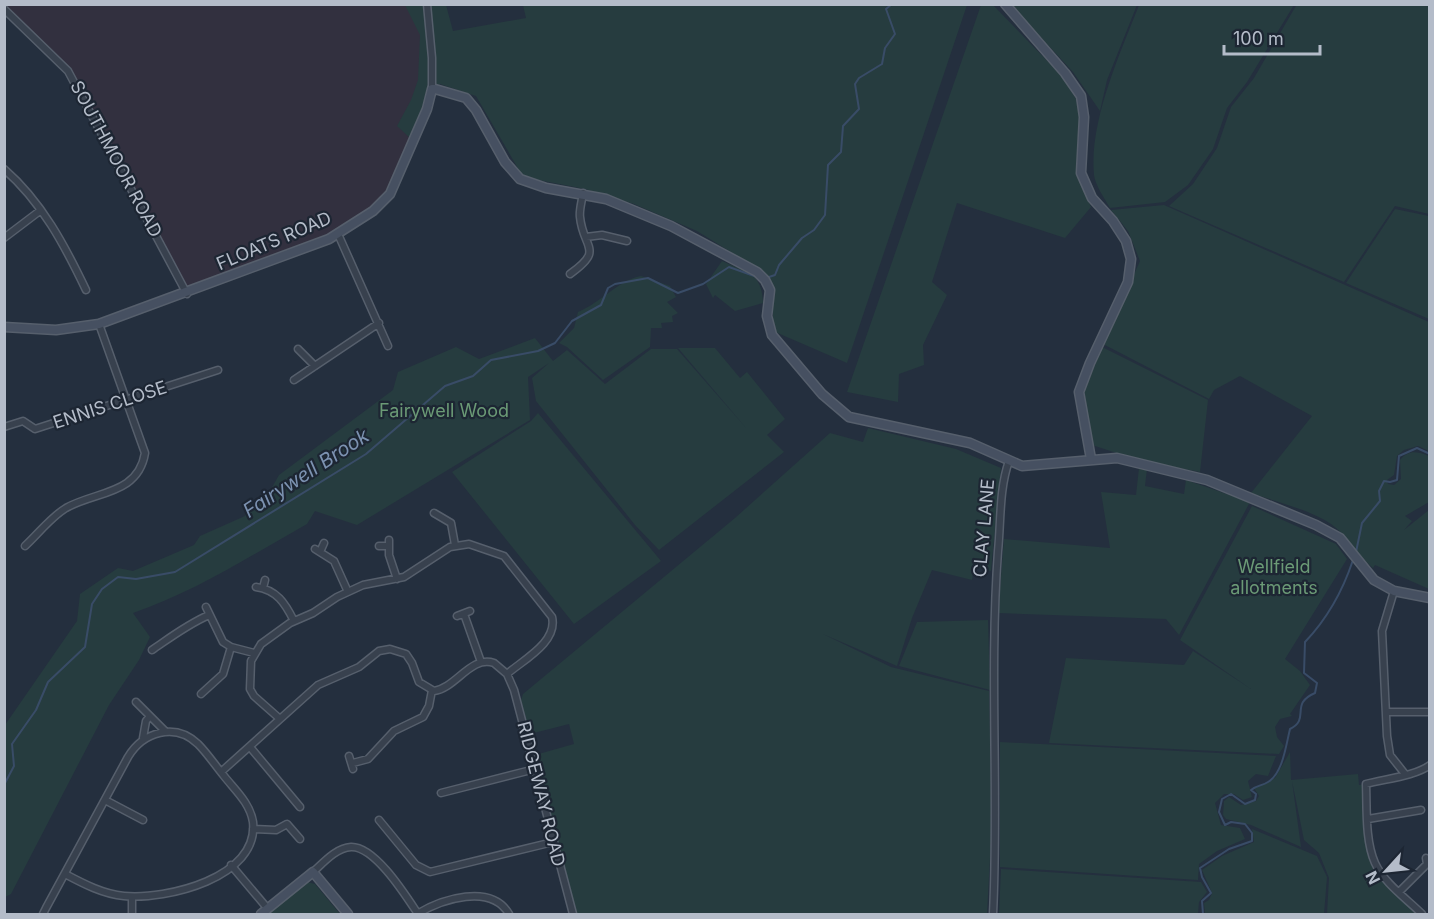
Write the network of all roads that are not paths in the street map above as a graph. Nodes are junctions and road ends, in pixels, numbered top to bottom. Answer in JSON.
{"nodes":[{"id":1,"x":427,"y":4,"type":"edge"},
{"id":2,"x":1005,"y":4,"type":"edge"},
{"id":3,"x":4,"y":9,"type":"edge"},
{"id":4,"x":432,"y":89,"type":"junction"},
{"id":5,"x":4,"y":169,"type":"edge"},
{"id":6,"x":584,"y":193,"type":"junction"},
{"id":7,"x":41,"y":210,"type":"junction"},
{"id":8,"x":338,"y":234,"type":"junction"},
{"id":9,"x":586,"y":237,"type":"junction"},
{"id":10,"x":4,"y":238,"type":"edge"},
{"id":11,"x":627,"y":241,"type":"dead end"},
{"id":12,"x":570,"y":274,"type":"dead end"},
{"id":13,"x":86,"y":290,"type":"dead end"},
{"id":14,"x":187,"y":294,"type":"junction"},
{"id":15,"x":379,"y":323,"type":"junction"},
{"id":16,"x":99,"y":324,"type":"junction"},
{"id":17,"x":4,"y":327,"type":"edge"},
{"id":18,"x":388,"y":346,"type":"dead end"},
{"id":19,"x":298,"y":349,"type":"dead end"},
{"id":20,"x":315,"y":366,"type":"junction"},
{"id":21,"x":218,"y":370,"type":"dead end"},
{"id":22,"x":294,"y":380,"type":"dead end"},
{"id":23,"x":126,"y":401,"type":"junction"},
{"id":24,"x":4,"y":427,"type":"edge"},
{"id":25,"x":1091,"y":459,"type":"junction"},
{"id":26,"x":1009,"y":461,"type":"junction"},
{"id":27,"x":442,"y":507,"type":"dead end"},
{"id":28,"x":324,"y":543,"type":"dead end"},
{"id":29,"x":455,"y":545,"type":"junction"},
{"id":30,"x":25,"y":546,"type":"dead end"},
{"id":31,"x":379,"y":546,"type":"dead end"},
{"id":32,"x":397,"y":579,"type":"junction"},
{"id":33,"x":265,"y":580,"type":"dead end"},
{"id":34,"x":1394,"y":591,"type":"junction"},
{"id":35,"x":348,"y":592,"type":"junction"},
{"id":36,"x":1430,"y":598,"type":"edge"},
{"id":37,"x":206,"y":607,"type":"dead end"},
{"id":38,"x":209,"y":615,"type":"junction"},
{"id":39,"x":457,"y":616,"type":"dead end"},
{"id":40,"x":294,"y":621,"type":"junction"},
{"id":41,"x":231,"y":647,"type":"junction"},
{"id":42,"x":152,"y":650,"type":"dead end"},
{"id":43,"x":254,"y":653,"type":"junction"},
{"id":44,"x":481,"y":662,"type":"junction"},
{"id":45,"x":507,"y":674,"type":"junction"},
{"id":46,"x":432,"y":690,"type":"junction"},
{"id":47,"x":201,"y":694,"type":"dead end"},
{"id":48,"x":136,"y":702,"type":"dead end"},
{"id":49,"x":1386,"y":712,"type":"junction"},
{"id":50,"x":1430,"y":712,"type":"edge"},
{"id":51,"x":150,"y":716,"type":"junction"},
{"id":52,"x":280,"y":719,"type":"junction"},
{"id":53,"x":166,"y":732,"type":"junction"},
{"id":54,"x":143,"y":738,"type":"junction"},
{"id":55,"x":250,"y":747,"type":"junction"},
{"id":56,"x":349,"y":756,"type":"dead end"},
{"id":57,"x":1430,"y":765,"type":"edge"},
{"id":58,"x":535,"y":769,"type":"junction"},
{"id":59,"x":220,"y":772,"type":"junction"},
{"id":60,"x":1405,"y":774,"type":"junction"},
{"id":61,"x":441,"y":793,"type":"dead end"},
{"id":62,"x":105,"y":800,"type":"junction"},
{"id":63,"x":300,"y":807,"type":"dead end"},
{"id":64,"x":1421,"y":810,"type":"dead end"},
{"id":65,"x":1368,"y":819,"type":"junction"},
{"id":66,"x":142,"y":820,"type":"dead end"},
{"id":67,"x":379,"y":820,"type":"dead end"},
{"id":68,"x":253,"y":829,"type":"junction"},
{"id":69,"x":300,"y":839,"type":"dead end"},
{"id":70,"x":553,"y":842,"type":"junction"},
{"id":71,"x":1426,"y":858,"type":"dead end"},
{"id":72,"x":231,"y":865,"type":"junction"},
{"id":73,"x":313,"y":872,"type":"junction"},
{"id":74,"x":65,"y":874,"type":"junction"},
{"id":75,"x":1399,"y":892,"type":"junction"},
{"id":76,"x":132,"y":897,"type":"junction"},
{"id":77,"x":264,"y":912,"type":"edge"},
{"id":78,"x":417,"y":914,"type":"edge"},
{"id":79,"x":44,"y":915,"type":"edge"},
{"id":80,"x":132,"y":915,"type":"edge"},
{"id":81,"x":348,"y":915,"type":"edge"},
{"id":82,"x":509,"y":915,"type":"edge"},
{"id":83,"x":573,"y":915,"type":"edge"},
{"id":84,"x":993,"y":915,"type":"edge"},
{"id":85,"x":1422,"y":915,"type":"edge"}],
"edges":[{"from":1,"to":4,"type":"street","name":"FLOATS ROAD"},
{"from":2,"to":25,"type":"street"},
{"from":3,"to":14,"type":"street","name":"SOUTHMOOR ROAD"},
{"from":4,"to":6,"type":"street"},
{"from":4,"to":8,"type":"street","name":"FLOATS ROAD"},
{"from":5,"to":7,"type":"street"},
{"from":6,"to":9,"type":"street"},
{"from":6,"to":26,"type":"street"},
{"from":7,"to":10,"type":"street"},
{"from":7,"to":13,"type":"street"},
{"from":8,"to":14,"type":"street","name":"FLOATS ROAD"},
{"from":8,"to":15,"type":"street"},
{"from":9,"to":11,"type":"street"},
{"from":9,"to":12,"type":"street"},
{"from":14,"to":16,"type":"street","name":"FLOATS ROAD"},
{"from":15,"to":18,"type":"street"},
{"from":15,"to":20,"type":"street"},
{"from":16,"to":17,"type":"street","name":"FLOATS ROAD"},
{"from":16,"to":23,"type":"street"},
{"from":19,"to":20,"type":"street"},
{"from":20,"to":22,"type":"street"},
{"from":21,"to":23,"type":"street","name":"ENNIS CLOSE"},
{"from":23,"to":24,"type":"street","name":"ENNIS CLOSE"},
{"from":23,"to":30,"type":"street"},
{"from":25,"to":26,"type":"street","name":"CLAY LANE"},
{"from":25,"to":34,"type":"street","name":"CLAY LANE"},
{"from":26,"to":84,"type":"street","name":"CLAY LANE"},
{"from":27,"to":29,"type":"street"},
{"from":28,"to":35,"type":"street"},
{"from":29,"to":32,"type":"street"},
{"from":29,"to":45,"type":"street"},
{"from":31,"to":32,"type":"street"},
{"from":32,"to":35,"type":"street"},
{"from":33,"to":40,"type":"street"},
{"from":34,"to":36,"type":"street","name":"CLAY LANE"},
{"from":34,"to":49,"type":"street"},
{"from":35,"to":40,"type":"street"},
{"from":37,"to":38,"type":"street"},
{"from":38,"to":41,"type":"street"},
{"from":38,"to":42,"type":"street"},
{"from":39,"to":44,"type":"street"},
{"from":40,"to":43,"type":"street"},
{"from":41,"to":43,"type":"street"},
{"from":41,"to":47,"type":"street"},
{"from":43,"to":52,"type":"street"},
{"from":44,"to":45,"type":"street"},
{"from":44,"to":46,"type":"street"},
{"from":45,"to":58,"type":"street","name":"RIDGEWAY ROAD"},
{"from":46,"to":52,"type":"street"},
{"from":46,"to":56,"type":"street"},
{"from":48,"to":51,"type":"street"},
{"from":49,"to":50,"type":"street"},
{"from":49,"to":60,"type":"street"},
{"from":51,"to":53,"type":"street"},
{"from":51,"to":54,"type":"street"},
{"from":52,"to":55,"type":"street"},
{"from":53,"to":54,"type":"street"},
{"from":53,"to":59,"type":"street"},
{"from":54,"to":62,"type":"street"},
{"from":55,"to":59,"type":"street"},
{"from":55,"to":63,"type":"street"},
{"from":57,"to":60,"type":"street"},
{"from":58,"to":61,"type":"street"},
{"from":58,"to":70,"type":"street","name":"RIDGEWAY ROAD"},
{"from":59,"to":68,"type":"street"},
{"from":60,"to":65,"type":"street"},
{"from":62,"to":66,"type":"street"},
{"from":62,"to":74,"type":"street"},
{"from":64,"to":65,"type":"street"},
{"from":65,"to":75,"type":"street"},
{"from":67,"to":70,"type":"street"},
{"from":68,"to":69,"type":"street"},
{"from":68,"to":72,"type":"street"},
{"from":70,"to":83,"type":"street","name":"RIDGEWAY ROAD"},
{"from":71,"to":75,"type":"street"},
{"from":72,"to":76,"type":"street"},
{"from":72,"to":77,"type":"street"},
{"from":73,"to":77,"type":"street"},
{"from":73,"to":78,"type":"street"},
{"from":73,"to":81,"type":"street"},
{"from":74,"to":76,"type":"street"},
{"from":74,"to":79,"type":"street"},
{"from":75,"to":85,"type":"street"},
{"from":76,"to":80,"type":"street"},
{"from":78,"to":82,"type":"street"}]}
